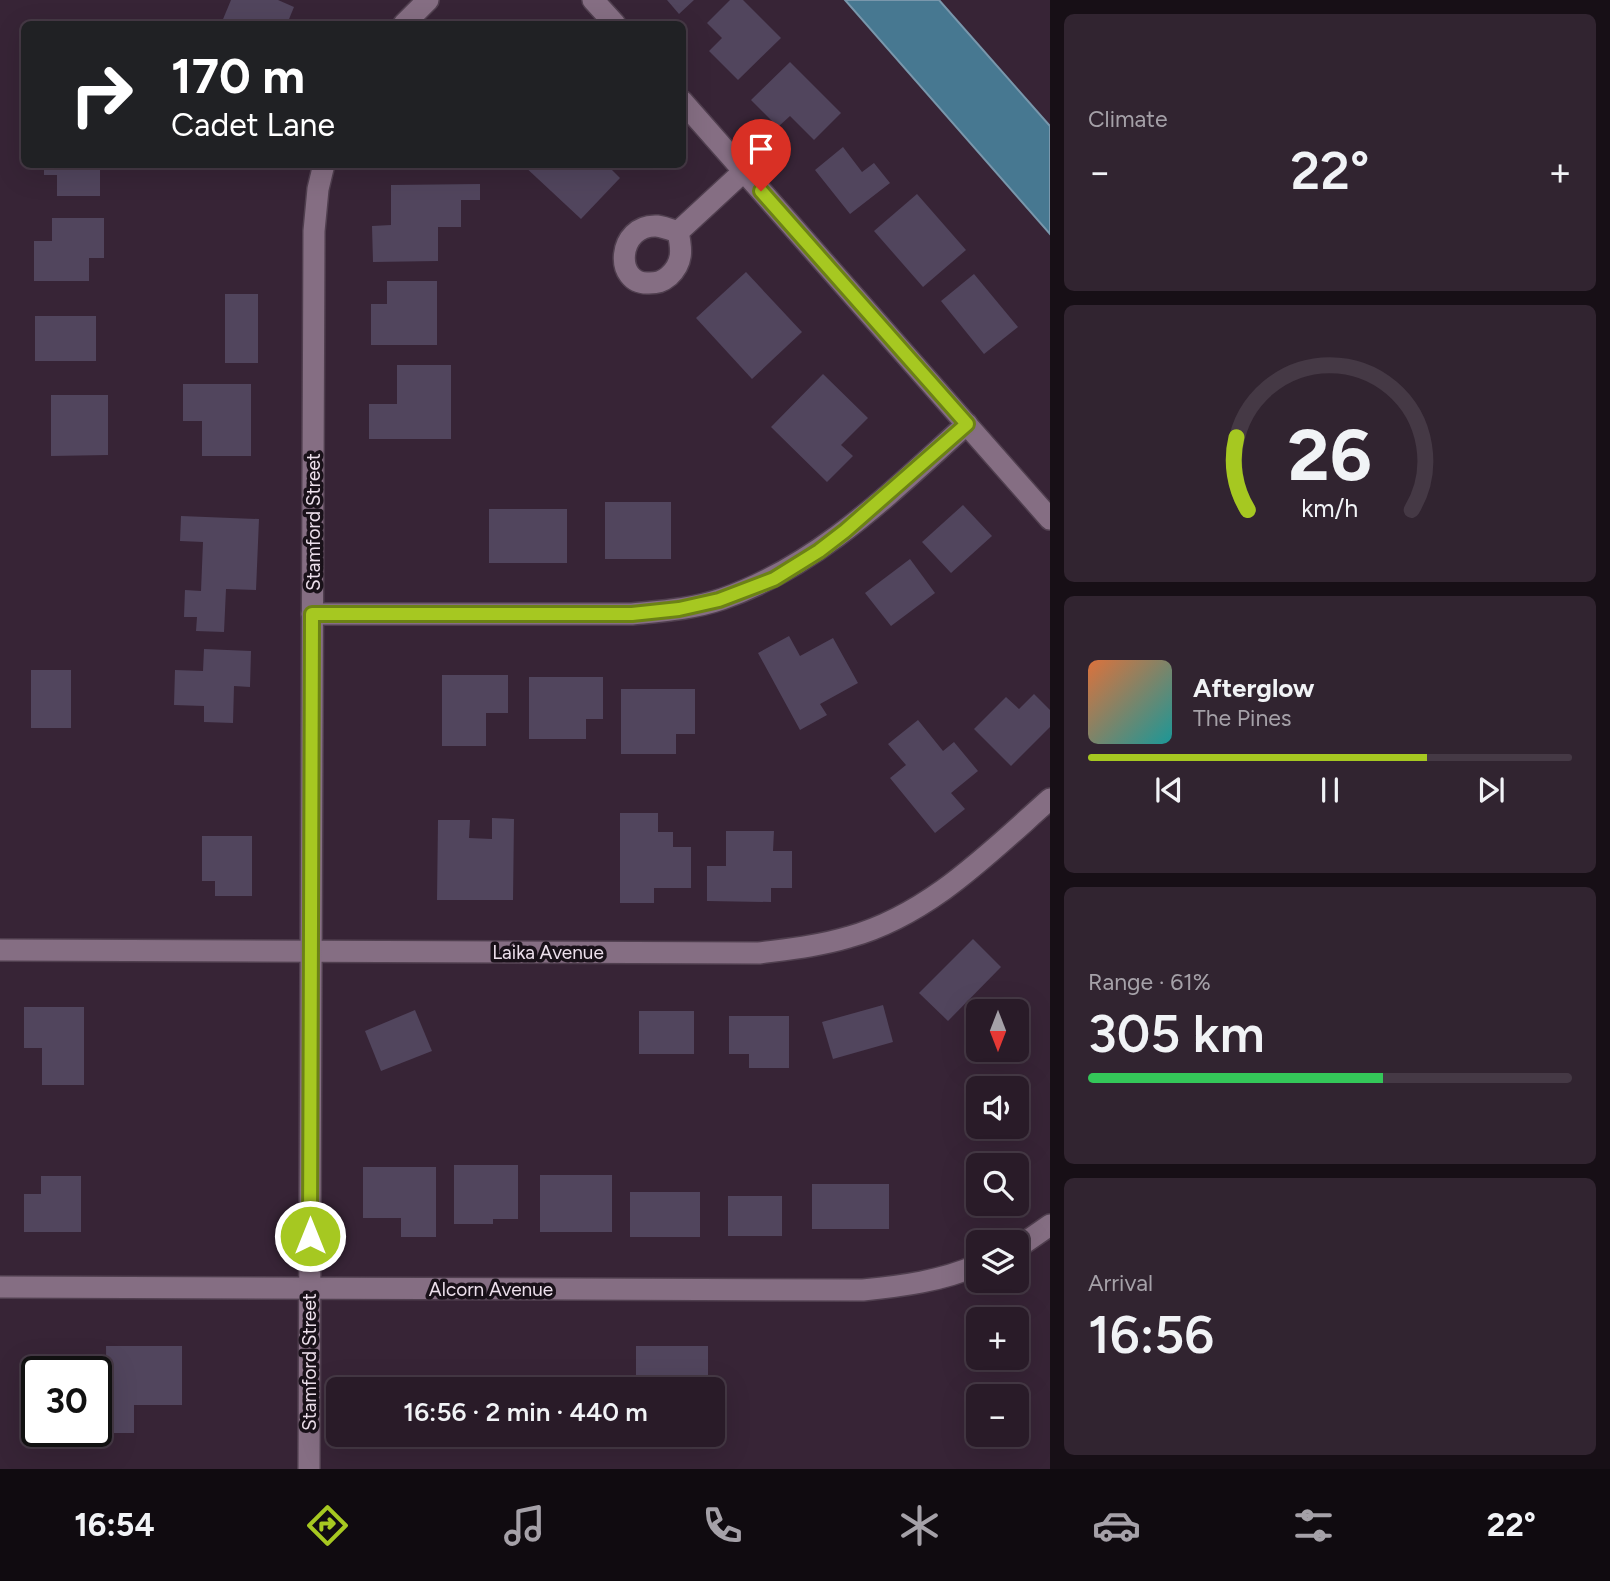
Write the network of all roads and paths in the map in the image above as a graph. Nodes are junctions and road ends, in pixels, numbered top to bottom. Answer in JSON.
{"nodes":[{"id":1,"x":428,"y":0,"type":"edge"},
{"id":2,"x":593,"y":0,"type":"edge"},
{"id":3,"x":407,"y":21,"type":"edge"},
{"id":4,"x":612,"y":21,"type":"edge"},
{"id":5,"x":686,"y":106,"type":"edge"},
{"id":6,"x":323,"y":168,"type":"edge"},
{"id":7,"x":744,"y":171,"type":"junction"},
{"id":8,"x":678,"y":232,"type":"dead end"},
{"id":9,"x":967,"y":424,"type":"junction"},
{"id":10,"x":1050,"y":519,"type":"edge"},
{"id":11,"x":312,"y":614,"type":"junction"},
{"id":12,"x":1050,"y":799,"type":"edge"},
{"id":13,"x":0,"y":950,"type":"edge"},
{"id":14,"x":311,"y":951,"type":"junction"},
{"id":15,"x":1050,"y":1225,"type":"edge"},
{"id":16,"x":1029,"y":1240,"type":"edge"},
{"id":17,"x":966,"y":1270,"type":"edge"},
{"id":18,"x":0,"y":1287,"type":"edge"},
{"id":19,"x":309,"y":1288,"type":"junction"},
{"id":20,"x":309,"y":1469,"type":"edge"}],
"edges":[{"from":1,"to":3,"type":"street"},
{"from":2,"to":4,"type":"street"},
{"from":5,"to":7,"type":"street"},
{"from":6,"to":11,"type":"street","name":"Stamford Street"},
{"from":7,"to":8,"type":"street"},
{"from":7,"to":9,"type":"street"},
{"from":9,"to":10,"type":"street"},
{"from":9,"to":11,"type":"street"},
{"from":11,"to":14,"type":"street","name":"Stamford Street"},
{"from":12,"to":14,"type":"street","name":"Laika Avenue"},
{"from":13,"to":14,"type":"street","name":"Laika Avenue"},
{"from":14,"to":19,"type":"street","name":"Stamford Street"},
{"from":15,"to":16,"type":"street"},
{"from":17,"to":19,"type":"street","name":"Alcorn Avenue"},
{"from":18,"to":19,"type":"street","name":"Alcorn Avenue"},
{"from":19,"to":20,"type":"street","name":"Stamford Street"}]}
